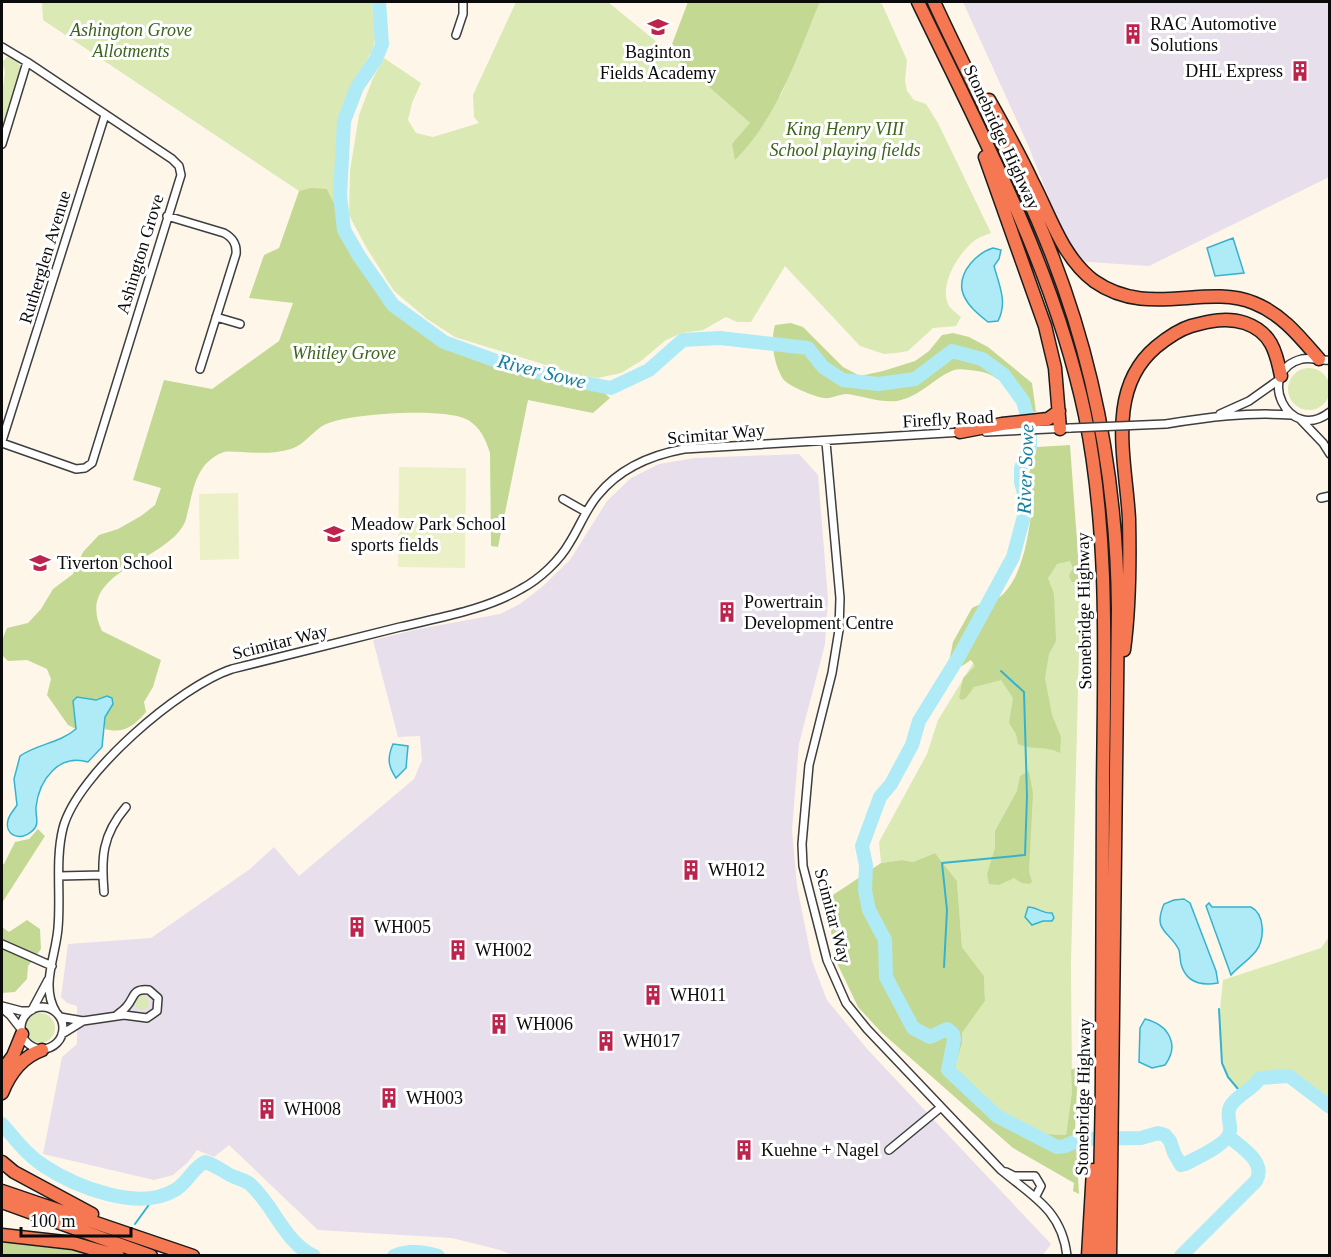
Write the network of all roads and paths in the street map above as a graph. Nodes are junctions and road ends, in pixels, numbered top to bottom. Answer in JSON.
{"nodes":[{"id":1,"x":463,"y":2,"type":"edge"},
{"id":2,"x":918,"y":2,"type":"edge"},
{"id":3,"x":934,"y":2,"type":"edge"},
{"id":4,"x":456,"y":35,"type":"dead end"},
{"id":5,"x":2,"y":47,"type":"edge"},
{"id":6,"x":27,"y":62,"type":"junction"},
{"id":7,"x":962,"y":62,"type":"junction"},
{"id":8,"x":105,"y":115,"type":"junction"},
{"id":9,"x":974,"y":118,"type":"junction"},
{"id":10,"x":2,"y":144,"type":"edge"},
{"id":11,"x":167,"y":216,"type":"junction"},
{"id":12,"x":216,"y":317,"type":"junction"},
{"id":13,"x":240,"y":324,"type":"dead end"},
{"id":14,"x":1325,"y":361,"type":"edge"},
{"id":15,"x":200,"y":369,"type":"dead end"},
{"id":16,"x":1280,"y":377,"type":"junction"},
{"id":17,"x":1329,"y":412,"type":"edge"},
{"id":18,"x":1292,"y":415,"type":"junction"},
{"id":19,"x":1214,"y":416,"type":"junction"},
{"id":20,"x":1300,"y":419,"type":"junction"},
{"id":21,"x":1057,"y":427,"type":"junction"},
{"id":22,"x":960,"y":432,"type":"joint"},
{"id":23,"x":2,"y":442,"type":"edge"},
{"id":24,"x":826,"y":442,"type":"junction"},
{"id":25,"x":1329,"y":454,"type":"edge"},
{"id":26,"x":1329,"y":496,"type":"edge"},
{"id":27,"x":1321,"y":498,"type":"dead end"},
{"id":28,"x":563,"y":499,"type":"dead end"},
{"id":29,"x":586,"y":512,"type":"junction"},
{"id":30,"x":1117,"y":704,"type":"junction"},
{"id":31,"x":126,"y":807,"type":"dead end"},
{"id":32,"x":103,"y":874,"type":"junction"},
{"id":33,"x":59,"y":876,"type":"junction"},
{"id":34,"x":104,"y":892,"type":"dead end"},
{"id":35,"x":2,"y":944,"type":"edge"},
{"id":36,"x":52,"y":966,"type":"junction"},
{"id":37,"x":49,"y":978,"type":"junction"},
{"id":38,"x":129,"y":1004,"type":"junction"},
{"id":39,"x":2,"y":1007,"type":"edge"},
{"id":40,"x":31,"y":1011,"type":"junction"},
{"id":41,"x":58,"y":1015,"type":"junction"},
{"id":42,"x":116,"y":1016,"type":"junction"},
{"id":43,"x":135,"y":1016,"type":"junction"},
{"id":44,"x":83,"y":1021,"type":"junction"},
{"id":45,"x":21,"y":1031,"type":"junction"},
{"id":46,"x":62,"y":1034,"type":"junction"},
{"id":47,"x":42,"y":1050,"type":"junction"},
{"id":48,"x":2,"y":1070,"type":"edge"},
{"id":49,"x":2,"y":1093,"type":"edge"},
{"id":50,"x":940,"y":1108,"type":"junction"},
{"id":51,"x":1103,"y":1121,"type":"junction"},
{"id":52,"x":889,"y":1150,"type":"dead end"},
{"id":53,"x":1106,"y":1155,"type":"junction"},
{"id":54,"x":2,"y":1162,"type":"edge"},
{"id":55,"x":1001,"y":1170,"type":"junction"},
{"id":56,"x":2,"y":1191,"type":"edge"},
{"id":57,"x":1036,"y":1196,"type":"junction"},
{"id":58,"x":2,"y":1202,"type":"edge"},
{"id":59,"x":130,"y":1234,"type":"junction"},
{"id":60,"x":2,"y":1235,"type":"edge"},
{"id":61,"x":118,"y":1256,"type":"edge"},
{"id":62,"x":151,"y":1256,"type":"edge"},
{"id":63,"x":193,"y":1256,"type":"edge"},
{"id":64,"x":1067,"y":1256,"type":"edge"},
{"id":65,"x":1088,"y":1256,"type":"edge"},
{"id":66,"x":1099,"y":1256,"type":"edge"},
{"id":67,"x":1110,"y":1256,"type":"edge"},
{"id":68,"x":1119,"y":1256,"type":"edge"}],
"edges":[{"from":1,"to":4,"type":"street"},
{"from":2,"to":9,"type":"highway","name":"Stonebridge Highway"},
{"from":3,"to":7,"type":"highway","name":"Stonebridge Highway"},
{"from":5,"to":6,"type":"street","name":"Ashington Grove"},
{"from":6,"to":8,"type":"street","name":"Ashington Grove"},
{"from":6,"to":10,"type":"street"},
{"from":7,"to":14,"type":"highway"},
{"from":7,"to":30,"type":"highway","name":"Stonebridge Highway"},
{"from":8,"to":11,"type":"street","name":"Ashington Grove"},
{"from":8,"to":23,"type":"street","name":"Rutherglen Avenue"},
{"from":9,"to":21,"type":"highway"},
{"from":9,"to":51,"type":"highway","name":"Stonebridge Highway"},
{"from":11,"to":12,"type":"street"},
{"from":11,"to":23,"type":"street","name":"Ashington Grove"},
{"from":12,"to":13,"type":"street"},
{"from":12,"to":15,"type":"street"},
{"from":14,"to":16,"type":"street"},
{"from":16,"to":18,"type":"street"},
{"from":16,"to":19,"type":"street"},
{"from":16,"to":30,"type":"highway"},
{"from":17,"to":20,"type":"street"},
{"from":18,"to":19,"type":"street"},
{"from":18,"to":20,"type":"street"},
{"from":19,"to":21,"type":"street","bridge":true},
{"from":20,"to":25,"type":"street"},
{"from":21,"to":22,"type":"highway"},
{"from":22,"to":24,"type":"street","name":"Firefly Road"},
{"from":24,"to":29,"type":"street","name":"Scimitar Way"},
{"from":24,"to":50,"type":"street","name":"Scimitar Way"},
{"from":26,"to":27,"type":"street"},
{"from":28,"to":29,"type":"street"},
{"from":29,"to":33,"type":"street","name":"Scimitar Way"},
{"from":30,"to":51,"type":"highway","name":"Stonebridge Highway"},
{"from":31,"to":32,"type":"street"},
{"from":32,"to":33,"type":"street"},
{"from":32,"to":34,"type":"street"},
{"from":33,"to":36,"type":"street","name":"Scimitar Way"},
{"from":35,"to":36,"type":"street"},
{"from":36,"to":37,"type":"street","name":"Scimitar Way"},
{"from":37,"to":40,"type":"street"},
{"from":37,"to":41,"type":"street"},
{"from":38,"to":42,"type":"street"},
{"from":38,"to":43,"type":"street"},
{"from":38,"to":43,"type":"street"},
{"from":39,"to":40,"type":"street"},
{"from":39,"to":45,"type":"street"},
{"from":40,"to":41,"type":"street"},
{"from":40,"to":45,"type":"street"},
{"from":41,"to":44,"type":"street"},
{"from":41,"to":46,"type":"street"},
{"from":42,"to":43,"type":"street"},
{"from":42,"to":44,"type":"street"},
{"from":44,"to":46,"type":"street"},
{"from":45,"to":47,"type":"street"},
{"from":45,"to":48,"type":"highway"},
{"from":46,"to":47,"type":"street"},
{"from":47,"to":49,"type":"highway"},
{"from":50,"to":52,"type":"street"},
{"from":50,"to":55,"type":"street","name":"Scimitar Way"},
{"from":51,"to":53,"type":"highway","name":"Stonebridge Highway"},
{"from":51,"to":53,"type":"highway"},
{"from":53,"to":65,"type":"highway"},
{"from":53,"to":66,"type":"highway","name":"Stonebridge Highway"},
{"from":53,"to":67,"type":"highway","name":"Stonebridge Highway"},
{"from":53,"to":68,"type":"highway"},
{"from":54,"to":59,"type":"highway"},
{"from":55,"to":57,"type":"street","name":"Scimitar Way"},
{"from":55,"to":57,"type":"street","name":"Scimitar Way"},
{"from":56,"to":59,"type":"highway"},
{"from":57,"to":64,"type":"street","name":"Scimitar Way"},
{"from":58,"to":62,"type":"highway"},
{"from":59,"to":63,"type":"highway"},
{"from":60,"to":61,"type":"highway"}]}
